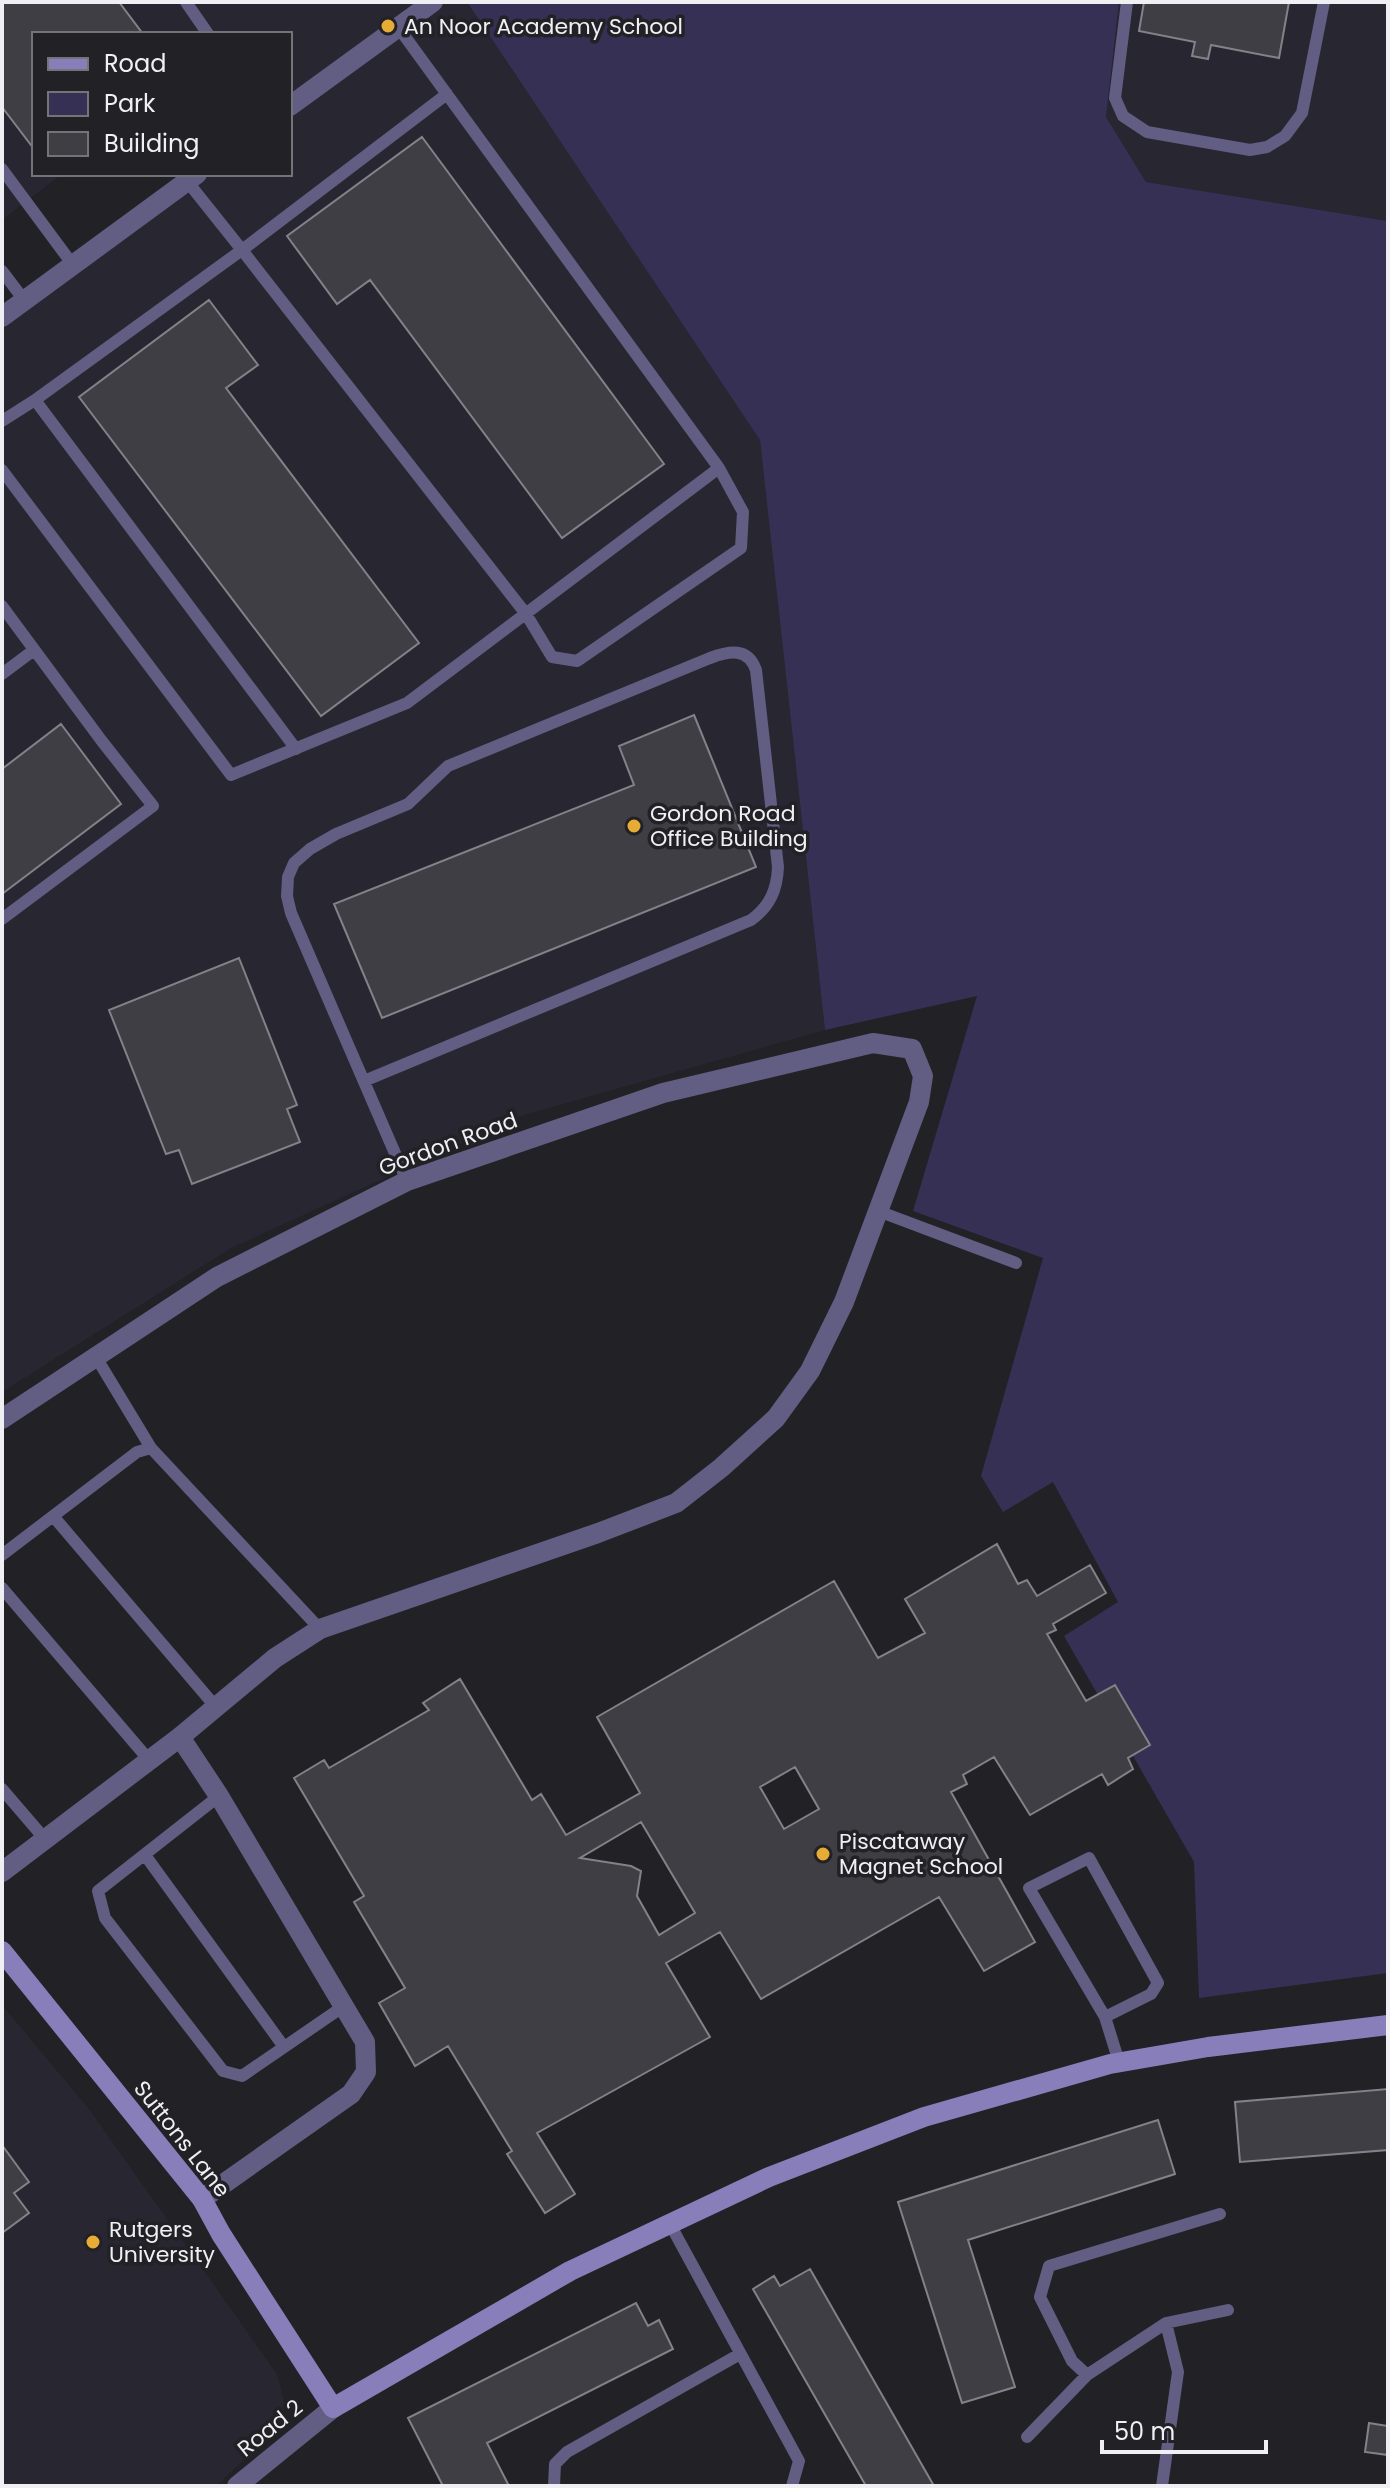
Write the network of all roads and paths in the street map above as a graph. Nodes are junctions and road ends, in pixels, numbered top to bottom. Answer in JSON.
{"nodes":[{"id":1,"x":186,"y":2,"type":"edge"},
{"id":2,"x":433,"y":2,"type":"edge"},
{"id":3,"x":1127,"y":2,"type":"edge"},
{"id":4,"x":1324,"y":2,"type":"edge"},
{"id":5,"x":398,"y":27,"type":"junction"},
{"id":6,"x":207,"y":32,"type":"edge"},
{"id":7,"x":447,"y":94,"type":"junction"},
{"id":8,"x":292,"y":105,"type":"edge"},
{"id":9,"x":2,"y":169,"type":"edge"},
{"id":10,"x":192,"y":178,"type":"edge"},
{"id":11,"x":242,"y":250,"type":"junction"},
{"id":12,"x":73,"y":265,"type":"junction"},
{"id":13,"x":2,"y":271,"type":"edge"},
{"id":14,"x":24,"y":300,"type":"junction"},
{"id":15,"x":2,"y":317,"type":"edge"},
{"id":16,"x":35,"y":400,"type":"junction"},
{"id":17,"x":2,"y":421,"type":"edge"},
{"id":18,"x":719,"y":468,"type":"junction"},
{"id":19,"x":2,"y":470,"type":"edge"},
{"id":20,"x":2,"y":606,"type":"edge"},
{"id":21,"x":526,"y":614,"type":"junction"},
{"id":22,"x":34,"y":650,"type":"junction"},
{"id":23,"x":2,"y":674,"type":"edge"},
{"id":24,"x":296,"y":749,"type":"junction"},
{"id":25,"x":2,"y":919,"type":"edge"},
{"id":26,"x":364,"y":1081,"type":"junction"},
{"id":27,"x":407,"y":1181,"type":"junction"},
{"id":28,"x":878,"y":1211,"type":"junction"},
{"id":29,"x":1016,"y":1263,"type":"dead end"},
{"id":30,"x":96,"y":1357,"type":"junction"},
{"id":31,"x":2,"y":1419,"type":"edge"},
{"id":32,"x":151,"y":1448,"type":"junction"},
{"id":33,"x":53,"y":1516,"type":"junction"},
{"id":34,"x":2,"y":1555,"type":"edge"},
{"id":35,"x":2,"y":1588,"type":"edge"},
{"id":36,"x":320,"y":1629,"type":"junction"},
{"id":37,"x":215,"y":1706,"type":"junction"},
{"id":38,"x":180,"y":1737,"type":"junction"},
{"id":39,"x":149,"y":1760,"type":"junction"},
{"id":40,"x":2,"y":1789,"type":"edge"},
{"id":41,"x":219,"y":1796,"type":"junction"},
{"id":42,"x":44,"y":1838,"type":"junction"},
{"id":43,"x":145,"y":1855,"type":"junction"},
{"id":44,"x":2,"y":1872,"type":"edge"},
{"id":45,"x":2,"y":1951,"type":"edge"},
{"id":46,"x":344,"y":2006,"type":"junction"},
{"id":47,"x":1105,"y":2017,"type":"junction"},
{"id":48,"x":1388,"y":2025,"type":"edge"},
{"id":49,"x":284,"y":2047,"type":"junction"},
{"id":50,"x":1119,"y":2062,"type":"junction"},
{"id":51,"x":202,"y":2199,"type":"junction"},
{"id":52,"x":1220,"y":2214,"type":"dead end"},
{"id":53,"x":670,"y":2224,"type":"junction"},
{"id":54,"x":1228,"y":2310,"type":"dead end"},
{"id":55,"x":1166,"y":2323,"type":"junction"},
{"id":56,"x":740,"y":2354,"type":"junction"},
{"id":57,"x":1087,"y":2375,"type":"junction"},
{"id":58,"x":333,"y":2408,"type":"junction"},
{"id":59,"x":1027,"y":2437,"type":"dead end"},
{"id":60,"x":237,"y":2486,"type":"edge"},
{"id":61,"x":554,"y":2486,"type":"edge"},
{"id":62,"x":792,"y":2486,"type":"edge"},
{"id":63,"x":1162,"y":2486,"type":"edge"}],
"edges":[{"from":1,"to":6,"type":"lane"},
{"from":2,"to":5,"type":"street"},
{"from":3,"to":4,"type":"lane"},
{"from":5,"to":7,"type":"lane"},
{"from":5,"to":8,"type":"street"},
{"from":7,"to":11,"type":"lane"},
{"from":7,"to":18,"type":"lane"},
{"from":9,"to":12,"type":"lane"},
{"from":10,"to":11,"type":"lane"},
{"from":10,"to":12,"type":"street"},
{"from":11,"to":16,"type":"lane"},
{"from":11,"to":21,"type":"lane"},
{"from":12,"to":14,"type":"street"},
{"from":13,"to":14,"type":"lane"},
{"from":14,"to":15,"type":"street"},
{"from":16,"to":17,"type":"lane"},
{"from":16,"to":24,"type":"lane"},
{"from":18,"to":21,"type":"lane"},
{"from":18,"to":21,"type":"lane"},
{"from":19,"to":24,"type":"lane"},
{"from":20,"to":22,"type":"lane"},
{"from":21,"to":24,"type":"lane"},
{"from":22,"to":23,"type":"lane"},
{"from":22,"to":25,"type":"lane"},
{"from":26,"to":26,"type":"lane"},
{"from":26,"to":27,"type":"lane"},
{"from":27,"to":28,"type":"street","name":"Gordon Road"},
{"from":27,"to":30,"type":"street","name":"Gordon Road"},
{"from":28,"to":29,"type":"lane"},
{"from":28,"to":36,"type":"street"},
{"from":30,"to":31,"type":"street","name":"Gordon Road"},
{"from":30,"to":32,"type":"lane"},
{"from":32,"to":33,"type":"lane"},
{"from":32,"to":36,"type":"lane"},
{"from":33,"to":34,"type":"lane"},
{"from":33,"to":37,"type":"lane"},
{"from":35,"to":39,"type":"lane"},
{"from":36,"to":37,"type":"street"},
{"from":37,"to":38,"type":"street"},
{"from":38,"to":39,"type":"street"},
{"from":38,"to":41,"type":"street"},
{"from":39,"to":42,"type":"street"},
{"from":40,"to":42,"type":"lane"},
{"from":41,"to":43,"type":"lane"},
{"from":41,"to":46,"type":"street"},
{"from":42,"to":44,"type":"street"},
{"from":43,"to":49,"type":"lane"},
{"from":43,"to":49,"type":"lane"},
{"from":45,"to":51,"type":"street","name":"Suttons Lane"},
{"from":46,"to":49,"type":"lane"},
{"from":46,"to":51,"type":"street"},
{"from":47,"to":47,"type":"lane"},
{"from":47,"to":50,"type":"lane"},
{"from":48,"to":50,"type":"street"},
{"from":50,"to":53,"type":"street"},
{"from":51,"to":58,"type":"street","name":"Suttons Lane"},
{"from":52,"to":57,"type":"lane"},
{"from":53,"to":56,"type":"lane"},
{"from":53,"to":58,"type":"street"},
{"from":54,"to":55,"type":"lane"},
{"from":55,"to":57,"type":"lane"},
{"from":55,"to":63,"type":"lane"},
{"from":56,"to":61,"type":"lane"},
{"from":56,"to":62,"type":"lane"},
{"from":57,"to":59,"type":"lane"},
{"from":58,"to":60,"type":"street","name":"Road 2"}]}
